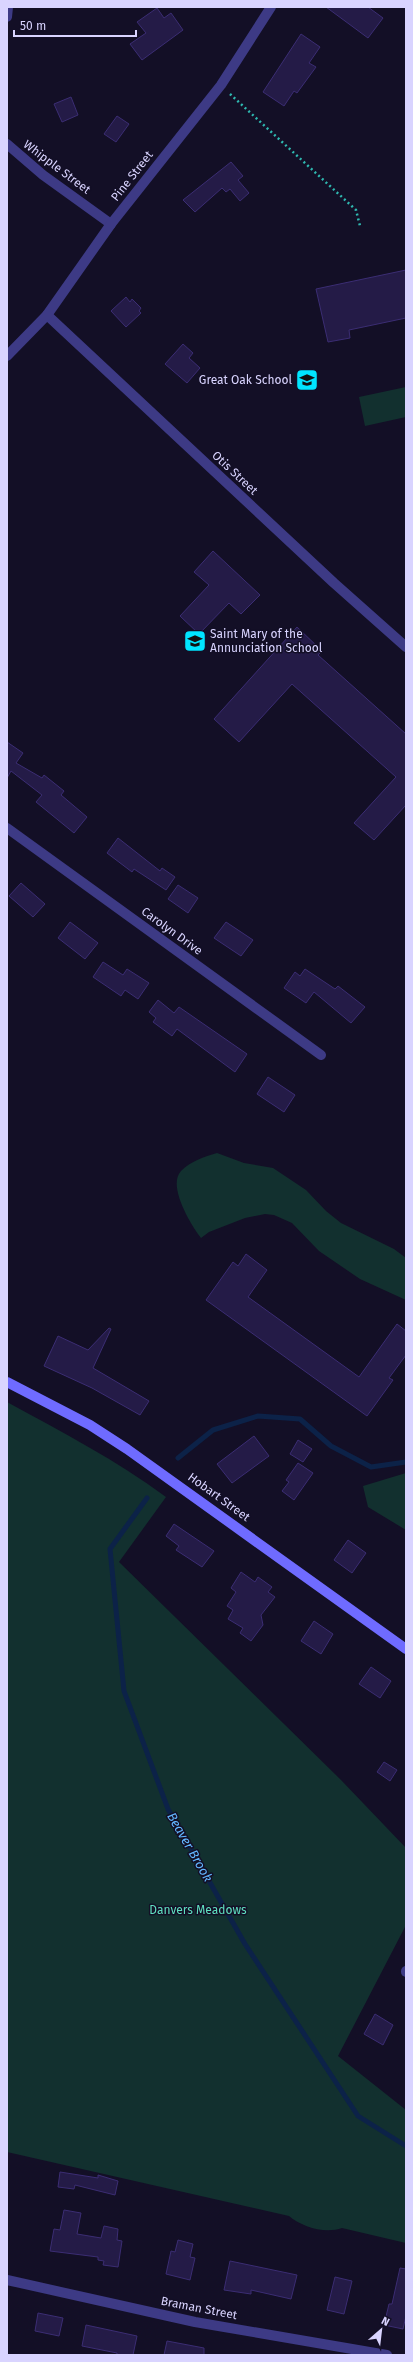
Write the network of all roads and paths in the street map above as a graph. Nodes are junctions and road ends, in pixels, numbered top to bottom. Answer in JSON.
{"nodes":[{"id":1,"x":8,"y":7,"type":"edge"},
{"id":2,"x":271,"y":7,"type":"edge"},
{"id":3,"x":7,"y":17,"type":"edge"},
{"id":4,"x":221,"y":85,"type":"junction"},
{"id":5,"x":7,"y":144,"type":"edge"},
{"id":6,"x":112,"y":224,"type":"junction"},
{"id":7,"x":360,"y":226,"type":"dead end"},
{"id":8,"x":47,"y":315,"type":"junction"},
{"id":9,"x":7,"y":356,"type":"edge"},
{"id":10,"x":406,"y":647,"type":"edge"},
{"id":11,"x":7,"y":828,"type":"edge"},
{"id":12,"x":321,"y":1055,"type":"dead end"},
{"id":13,"x":7,"y":1382,"type":"edge"},
{"id":14,"x":406,"y":1648,"type":"edge"},
{"id":15,"x":7,"y":2280,"type":"edge"},
{"id":16,"x":387,"y":2355,"type":"edge"}],
"edges":[{"from":1,"to":3,"type":"street"},
{"from":2,"to":4,"type":"street","name":"Pine Street"},
{"from":4,"to":6,"type":"street","name":"Pine Street"},
{"from":4,"to":7,"type":"path"},
{"from":5,"to":6,"type":"street","name":"Whipple Street"},
{"from":6,"to":8,"type":"street","name":"Pine Street"},
{"from":8,"to":9,"type":"street","name":"Pine Street"},
{"from":8,"to":10,"type":"street","name":"Otis Street"},
{"from":11,"to":12,"type":"street","name":"Carolyn Drive"},
{"from":13,"to":14,"type":"main road","name":"Hobart Street"},
{"from":15,"to":16,"type":"street","name":"Braman Street"}]}
